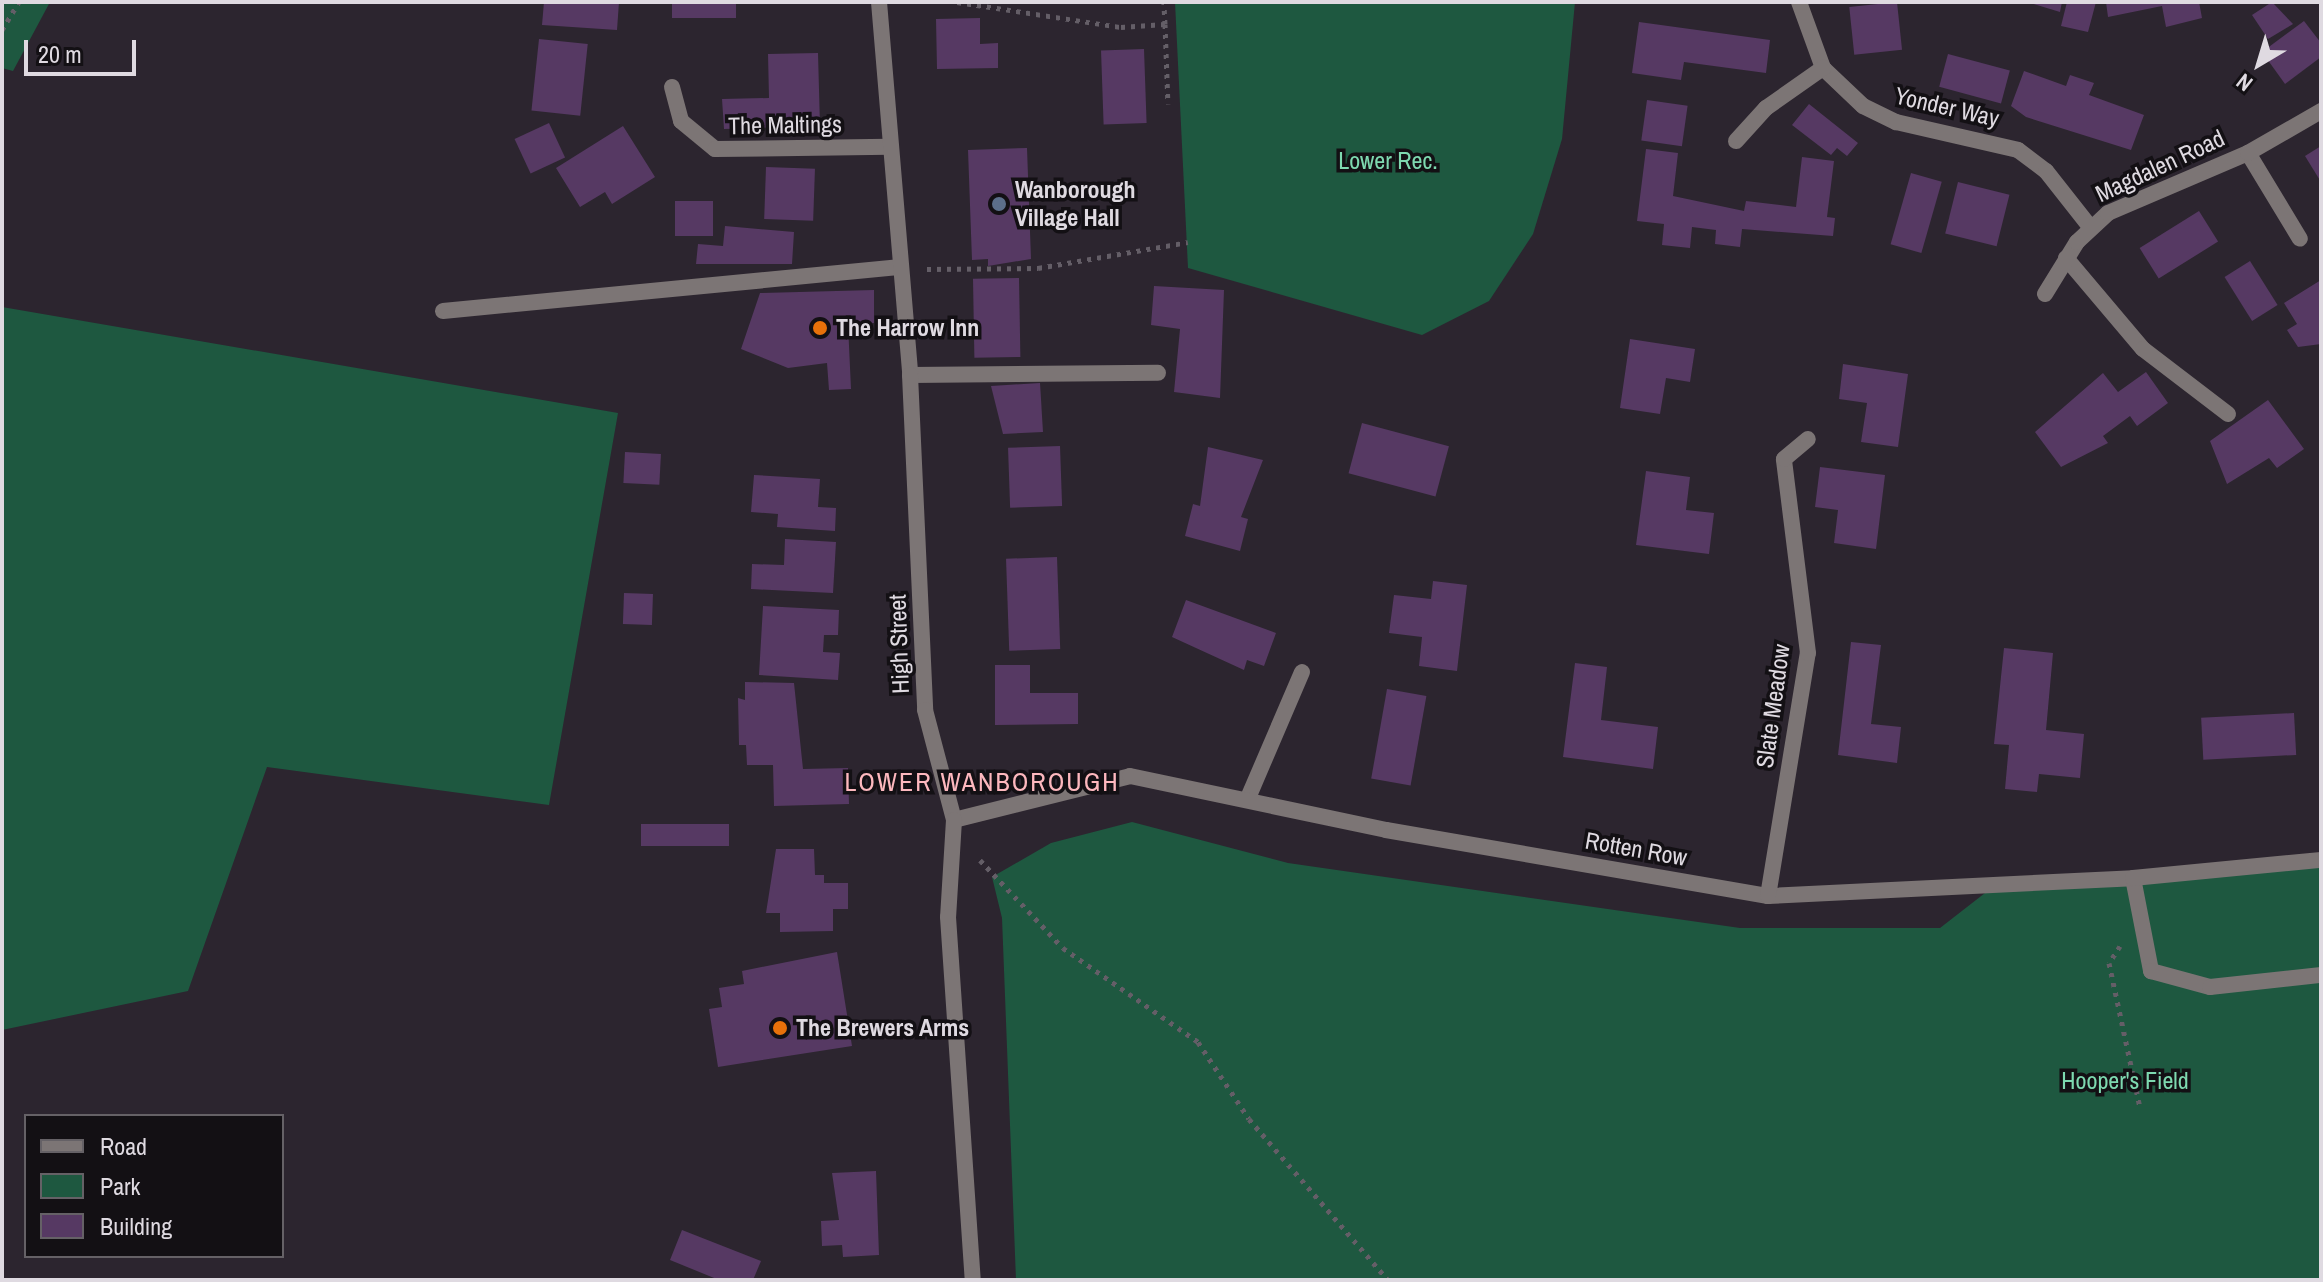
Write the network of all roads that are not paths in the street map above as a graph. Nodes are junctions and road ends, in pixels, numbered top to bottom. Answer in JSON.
{"nodes":[{"id":1,"x":879,"y":2,"type":"edge"},
{"id":2,"x":1799,"y":2,"type":"edge"},
{"id":3,"x":1823,"y":68,"type":"junction"},
{"id":4,"x":672,"y":87,"type":"dead end"},
{"id":5,"x":2321,"y":111,"type":"edge"},
{"id":6,"x":1736,"y":141,"type":"dead end"},
{"id":7,"x":889,"y":147,"type":"junction"},
{"id":8,"x":2248,"y":153,"type":"junction"},
{"id":9,"x":2090,"y":227,"type":"junction"},
{"id":10,"x":2300,"y":239,"type":"dead end"},
{"id":11,"x":2066,"y":258,"type":"junction"},
{"id":12,"x":901,"y":267,"type":"junction"},
{"id":13,"x":2045,"y":294,"type":"dead end"},
{"id":14,"x":443,"y":311,"type":"dead end"},
{"id":15,"x":1158,"y":373,"type":"dead end"},
{"id":16,"x":910,"y":375,"type":"junction"},
{"id":17,"x":2228,"y":414,"type":"dead end"},
{"id":18,"x":1808,"y":439,"type":"dead end"},
{"id":19,"x":1302,"y":672,"type":"dead end"},
{"id":20,"x":1248,"y":798,"type":"junction"},
{"id":21,"x":954,"y":820,"type":"junction"},
{"id":22,"x":2321,"y":860,"type":"edge"},
{"id":23,"x":2133,"y":878,"type":"junction"},
{"id":24,"x":1768,"y":896,"type":"junction"},
{"id":25,"x":2321,"y":975,"type":"edge"},
{"id":26,"x":973,"y":1280,"type":"edge"}],
"edges":[{"from":1,"to":7,"type":"street","name":"High Street"},
{"from":2,"to":3,"type":"street","name":"Yonder Way"},
{"from":3,"to":6,"type":"street"},
{"from":3,"to":9,"type":"street","name":"Yonder Way"},
{"from":4,"to":7,"type":"street","name":"The Maltings"},
{"from":5,"to":8,"type":"street","name":"Magdalen Road"},
{"from":7,"to":12,"type":"street","name":"High Street"},
{"from":8,"to":9,"type":"street","name":"Magdalen Road"},
{"from":8,"to":10,"type":"street"},
{"from":9,"to":11,"type":"street","name":"Magdalen Road"},
{"from":11,"to":13,"type":"street","name":"Magdalen Road"},
{"from":11,"to":17,"type":"street"},
{"from":12,"to":14,"type":"street"},
{"from":12,"to":16,"type":"street","name":"High Street"},
{"from":15,"to":16,"type":"street"},
{"from":16,"to":21,"type":"street","name":"High Street"},
{"from":18,"to":24,"type":"street","name":"Slate Meadow"},
{"from":19,"to":20,"type":"street"},
{"from":20,"to":21,"type":"street","name":"Rotten Row"},
{"from":20,"to":24,"type":"street","name":"Rotten Row"},
{"from":21,"to":26,"type":"street","name":"High Street"},
{"from":22,"to":23,"type":"street","name":"Rotten Row"},
{"from":23,"to":24,"type":"street","name":"Rotten Row"},
{"from":23,"to":25,"type":"street"}]}
